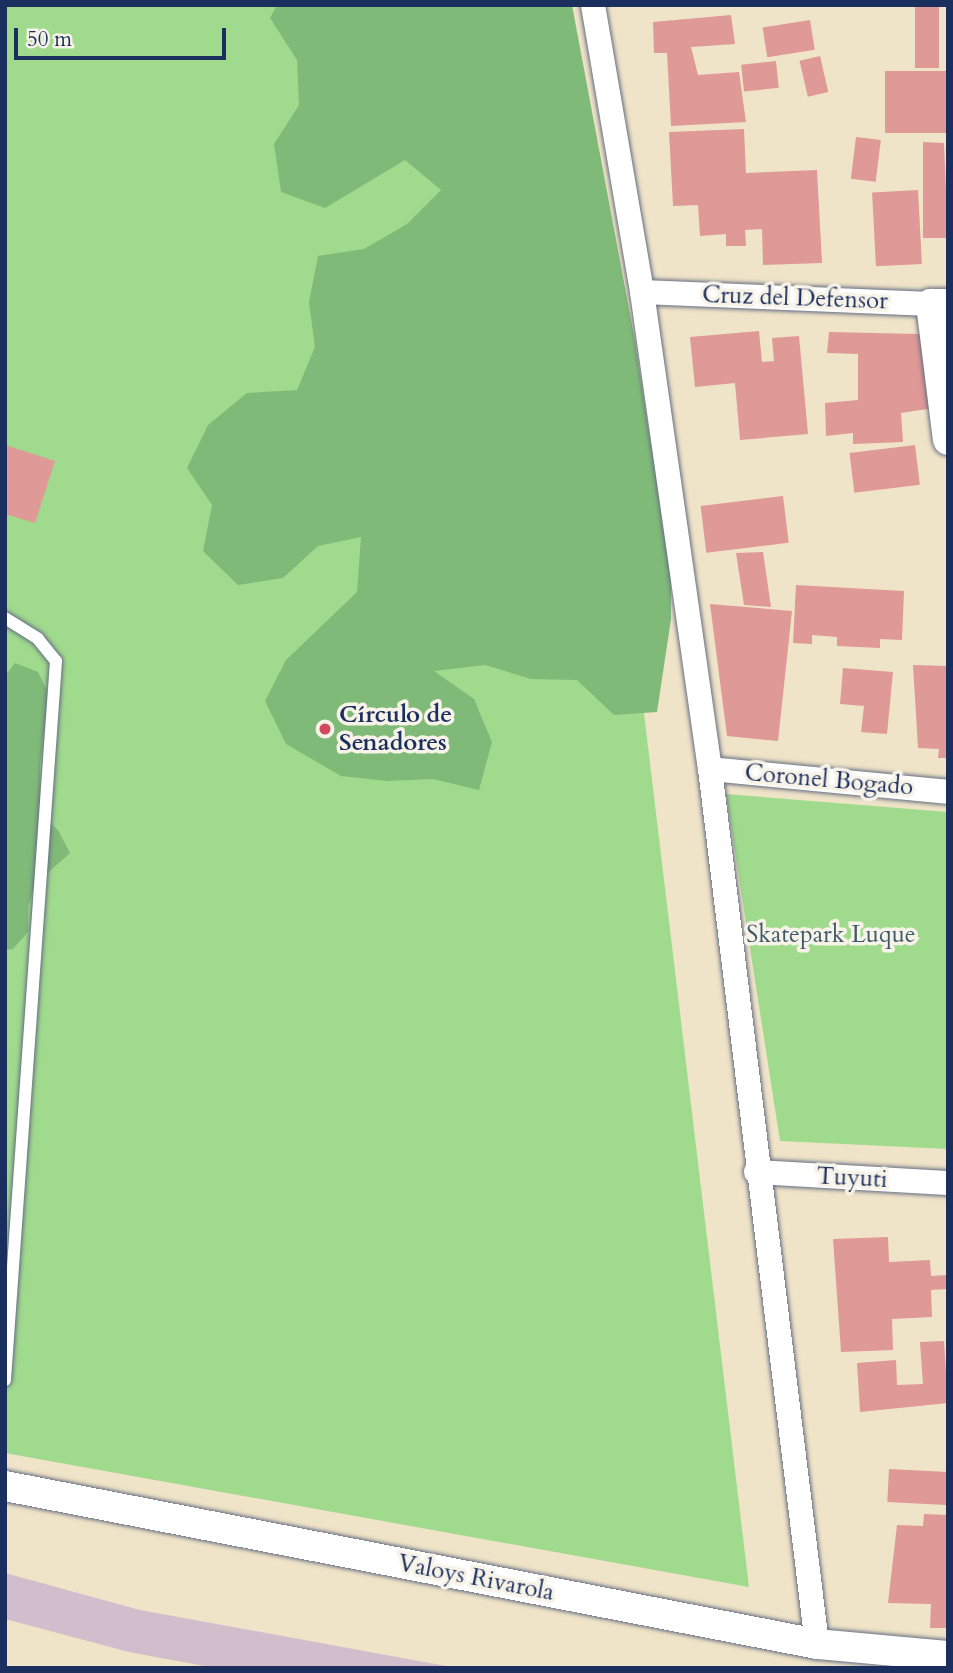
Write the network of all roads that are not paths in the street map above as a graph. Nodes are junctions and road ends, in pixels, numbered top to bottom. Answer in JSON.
{"nodes":[{"id":1,"x":593,"y":5,"type":"edge"},
{"id":2,"x":642,"y":292,"type":"junction"},
{"id":3,"x":939,"y":304,"type":"edge"},
{"id":4,"x":948,"y":440,"type":"edge"},
{"id":5,"x":5,"y":618,"type":"edge"},
{"id":6,"x":710,"y":769,"type":"junction"},
{"id":7,"x":948,"y":792,"type":"edge"},
{"id":8,"x":756,"y":1172,"type":"junction"},
{"id":9,"x":948,"y":1183,"type":"edge"},
{"id":10,"x":5,"y":1380,"type":"edge"},
{"id":11,"x":5,"y":1486,"type":"edge"},
{"id":12,"x":817,"y":1644,"type":"junction"},
{"id":13,"x":948,"y":1656,"type":"edge"}],
"edges":[{"from":1,"to":2,"type":"street"},
{"from":2,"to":3,"type":"street","name":"Cruz del Defensor"},
{"from":2,"to":6,"type":"street"},
{"from":3,"to":4,"type":"street"},
{"from":5,"to":10,"type":"lane"},
{"from":6,"to":7,"type":"street","name":"Coronel Bogado"},
{"from":6,"to":8,"type":"street"},
{"from":8,"to":9,"type":"street","name":"Tuyuti"},
{"from":8,"to":12,"type":"street"},
{"from":11,"to":12,"type":"street","name":"Valoys Rivarola"},
{"from":12,"to":13,"type":"street","name":"Valoys Rivarola"}]}
